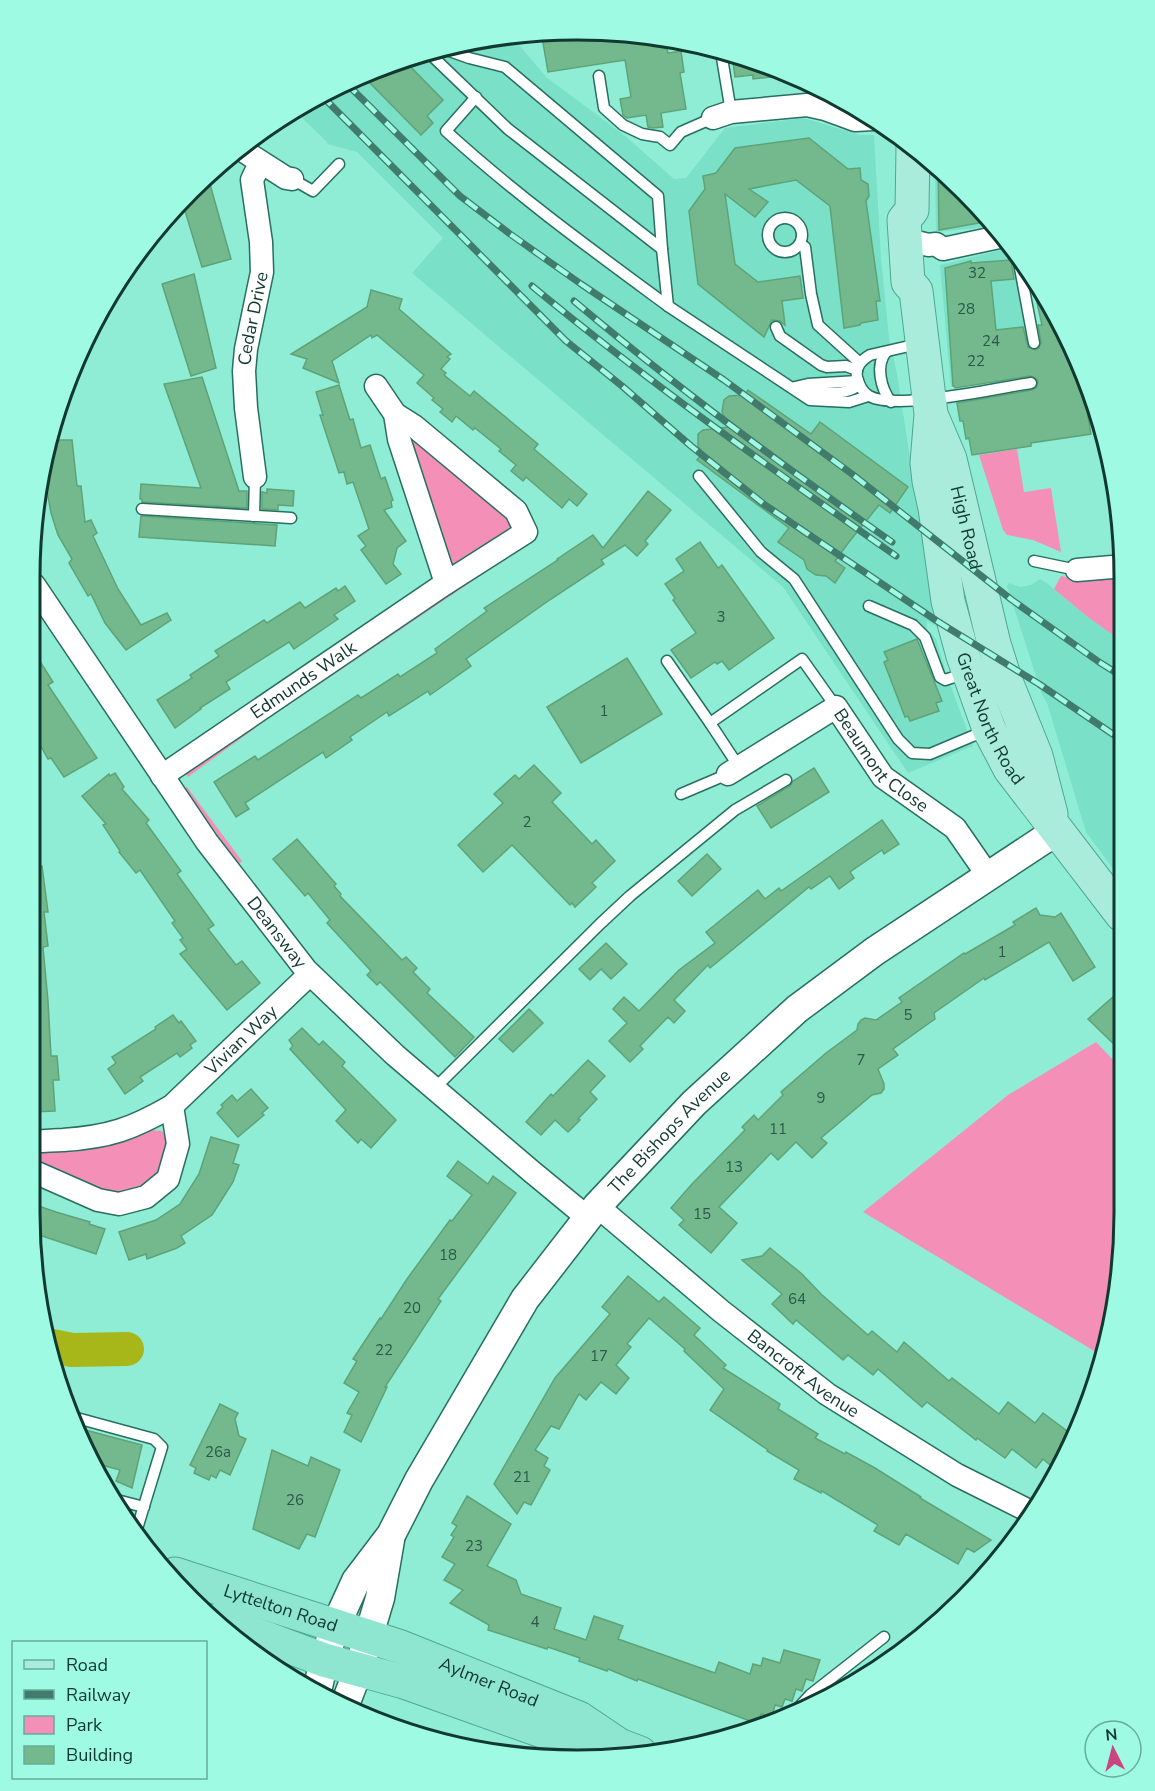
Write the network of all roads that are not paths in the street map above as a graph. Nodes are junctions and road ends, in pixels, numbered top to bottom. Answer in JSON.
{"nodes":[{"id":1,"x":459,"y":54,"type":"edge"},
{"id":2,"x":436,"y":60,"type":"edge"},
{"id":3,"x":721,"y":61,"type":"edge"},
{"id":4,"x":599,"y":76,"type":"dead end"},
{"id":5,"x":476,"y":97,"type":"junction"},
{"id":6,"x":836,"y":107,"type":"edge"},
{"id":7,"x":846,"y":112,"type":"edge"},
{"id":8,"x":722,"y":115,"type":"junction"},
{"id":9,"x":858,"y":120,"type":"edge"},
{"id":10,"x":247,"y":154,"type":"edge"},
{"id":11,"x":913,"y":158,"type":"edge"},
{"id":12,"x":260,"y":163,"type":"junction"},
{"id":13,"x":339,"y":164,"type":"dead end"},
{"id":14,"x":292,"y":179,"type":"joint"},
{"id":15,"x":912,"y":210,"type":"junction"},
{"id":16,"x":993,"y":238,"type":"edge"},
{"id":17,"x":800,"y":244,"type":"dead end"},
{"id":18,"x":932,"y":246,"type":"junction"},
{"id":19,"x":662,"y":249,"type":"junction"},
{"id":20,"x":1021,"y":275,"type":"edge"},
{"id":21,"x":916,"y":291,"type":"junction"},
{"id":22,"x":668,"y":306,"type":"junction"},
{"id":23,"x":776,"y":327,"type":"dead end"},
{"id":24,"x":923,"y":342,"type":"junction"},
{"id":25,"x":1034,"y":343,"type":"dead end"},
{"id":26,"x":886,"y":352,"type":"junction"},
{"id":27,"x":858,"y":374,"type":"junction"},
{"id":28,"x":1031,"y":383,"type":"dead end"},
{"id":29,"x":376,"y":386,"type":"dead end"},
{"id":30,"x":791,"y":388,"type":"junction"},
{"id":31,"x":868,"y":396,"type":"junction"},
{"id":32,"x":913,"y":404,"type":"junction"},
{"id":33,"x":395,"y":414,"type":"junction"},
{"id":34,"x":699,"y":476,"type":"dead end"},
{"id":35,"x":255,"y":477,"type":"joint"},
{"id":36,"x":142,"y":509,"type":"dead end"},
{"id":37,"x":254,"y":516,"type":"junction"},
{"id":38,"x":291,"y":518,"type":"dead end"},
{"id":39,"x":1034,"y":561,"type":"dead end"},
{"id":40,"x":1114,"y":567,"type":"edge"},
{"id":41,"x":1077,"y":570,"type":"joint"},
{"id":42,"x":446,"y":583,"type":"junction"},
{"id":43,"x":40,"y":601,"type":"edge"},
{"id":44,"x":948,"y":601,"type":"joint"},
{"id":45,"x":869,"y":606,"type":"dead end"},
{"id":46,"x":994,"y":644,"type":"joint"},
{"id":47,"x":667,"y":661,"type":"dead end"},
{"id":48,"x":969,"y":672,"type":"junction"},
{"id":49,"x":836,"y":707,"type":"junction"},
{"id":50,"x":710,"y":723,"type":"junction"},
{"id":51,"x":989,"y":729,"type":"junction"},
{"id":52,"x":734,"y":771,"type":"junction"},
{"id":53,"x":162,"y":776,"type":"junction"},
{"id":54,"x":786,"y":780,"type":"dead end"},
{"id":55,"x":681,"y":794,"type":"dead end"},
{"id":56,"x":1056,"y":827,"type":"junction"},
{"id":57,"x":988,"y":877,"type":"junction"},
{"id":58,"x":1114,"y":904,"type":"edge"},
{"id":59,"x":310,"y":974,"type":"junction"},
{"id":60,"x":434,"y":1089,"type":"junction"},
{"id":61,"x":172,"y":1106,"type":"junction"},
{"id":62,"x":40,"y":1141,"type":"edge"},
{"id":63,"x":40,"y":1174,"type":"edge"},
{"id":64,"x":593,"y":1212,"type":"junction"},
{"id":65,"x":81,"y":1419,"type":"edge"},
{"id":66,"x":125,"y":1502,"type":"edge"},
{"id":67,"x":144,"y":1507,"type":"junction"},
{"id":68,"x":1026,"y":1509,"type":"edge"},
{"id":69,"x":139,"y":1523,"type":"edge"},
{"id":70,"x":182,"y":1576,"type":"edge"},
{"id":71,"x":236,"y":1628,"type":"edge"},
{"id":72,"x":351,"y":1631,"type":"junction"},
{"id":73,"x":884,"y":1637,"type":"dead end"},
{"id":74,"x":335,"y":1670,"type":"edge"},
{"id":75,"x":344,"y":1697,"type":"edge"},
{"id":76,"x":806,"y":1699,"type":"edge"},
{"id":77,"x":622,"y":1748,"type":"edge"},
{"id":78,"x":627,"y":1748,"type":"edge"}],
"edges":[{"from":1,"to":19,"type":"lane"},
{"from":2,"to":5,"type":"lane"},
{"from":3,"to":8,"type":"lane"},
{"from":4,"to":8,"type":"lane"},
{"from":5,"to":19,"type":"lane"},
{"from":5,"to":22,"type":"lane"},
{"from":6,"to":8,"type":"street"},
{"from":7,"to":9,"type":"street"},
{"from":10,"to":12,"type":"street"},
{"from":11,"to":15,"type":"main road","name":"High Road"},
{"from":12,"to":14,"type":"street"},
{"from":12,"to":35,"type":"street","name":"Cedar Drive"},
{"from":13,"to":14,"type":"lane"},
{"from":15,"to":18,"type":"main road","name":"High Road"},
{"from":15,"to":21,"type":"main road","name":"High Road"},
{"from":16,"to":18,"type":"street"},
{"from":17,"to":27,"type":"lane"},
{"from":18,"to":21,"type":"main road","name":"High Road"},
{"from":19,"to":22,"type":"lane"},
{"from":20,"to":25,"type":"lane"},
{"from":21,"to":24,"type":"main road","name":"High Road"},
{"from":22,"to":30,"type":"lane"},
{"from":23,"to":27,"type":"lane"},
{"from":24,"to":26,"type":"lane"},
{"from":24,"to":32,"type":"main road","name":"High Road"},
{"from":26,"to":27,"type":"lane"},
{"from":26,"to":32,"type":"lane"},
{"from":27,"to":30,"type":"lane"},
{"from":27,"to":31,"type":"lane"},
{"from":28,"to":32,"type":"lane"},
{"from":29,"to":33,"type":"street","name":"Edmunds Walk"},
{"from":30,"to":31,"type":"lane"},
{"from":31,"to":32,"type":"lane"},
{"from":32,"to":44,"type":"main road","name":"High Road"},
{"from":32,"to":46,"type":"main road","name":"High Road"},
{"from":33,"to":42,"type":"street","name":"Edmunds Walk"},
{"from":33,"to":42,"type":"street","name":"Edmunds Walk"},
{"from":34,"to":51,"type":"lane"},
{"from":35,"to":37,"type":"lane"},
{"from":36,"to":37,"type":"lane"},
{"from":37,"to":38,"type":"lane"},
{"from":39,"to":41,"type":"lane"},
{"from":40,"to":41,"type":"street"},
{"from":42,"to":53,"type":"street","name":"Edmunds Walk"},
{"from":43,"to":53,"type":"street","name":"Deansway"},
{"from":44,"to":48,"type":"main road","name":"Great North Road"},
{"from":45,"to":48,"type":"lane"},
{"from":46,"to":56,"type":"main road","name":"Great North Road"},
{"from":47,"to":50,"type":"lane"},
{"from":48,"to":51,"type":"main road","name":"Great North Road"},
{"from":49,"to":50,"type":"lane"},
{"from":49,"to":52,"type":"street","name":"Beaumont Close"},
{"from":49,"to":57,"type":"street","name":"Beaumont Close"},
{"from":50,"to":52,"type":"lane"},
{"from":51,"to":56,"type":"main road","name":"Great North Road"},
{"from":52,"to":55,"type":"lane"},
{"from":53,"to":59,"type":"street","name":"Deansway"},
{"from":54,"to":60,"type":"lane"},
{"from":56,"to":57,"type":"street","name":"The Bishops Avenue"},
{"from":56,"to":58,"type":"main road","name":"Great North Road"},
{"from":57,"to":64,"type":"street","name":"The Bishops Avenue"},
{"from":59,"to":60,"type":"street","name":"Deansway"},
{"from":59,"to":61,"type":"street","name":"Vivian Way"},
{"from":60,"to":64,"type":"street","name":"Deansway"},
{"from":61,"to":62,"type":"street","name":"Vivian Way"},
{"from":61,"to":63,"type":"street"},
{"from":64,"to":68,"type":"street","name":"Bancroft Avenue"},
{"from":64,"to":72,"type":"street","name":"The Bishops Avenue"},
{"from":65,"to":67,"type":"lane"},
{"from":66,"to":67,"type":"lane"},
{"from":67,"to":69,"type":"lane"},
{"from":70,"to":72,"type":"highway","name":"Lyttelton Road"},
{"from":71,"to":74,"type":"highway","name":"Lyttelton Road"},
{"from":72,"to":74,"type":"street","name":"The Bishops Avenue"},
{"from":72,"to":78,"type":"highway","name":"Aylmer Road"},
{"from":73,"to":76,"type":"lane"},
{"from":74,"to":75,"type":"street","name":"The Bishops Avenue"},
{"from":74,"to":77,"type":"highway","name":"Aylmer Road"}]}
